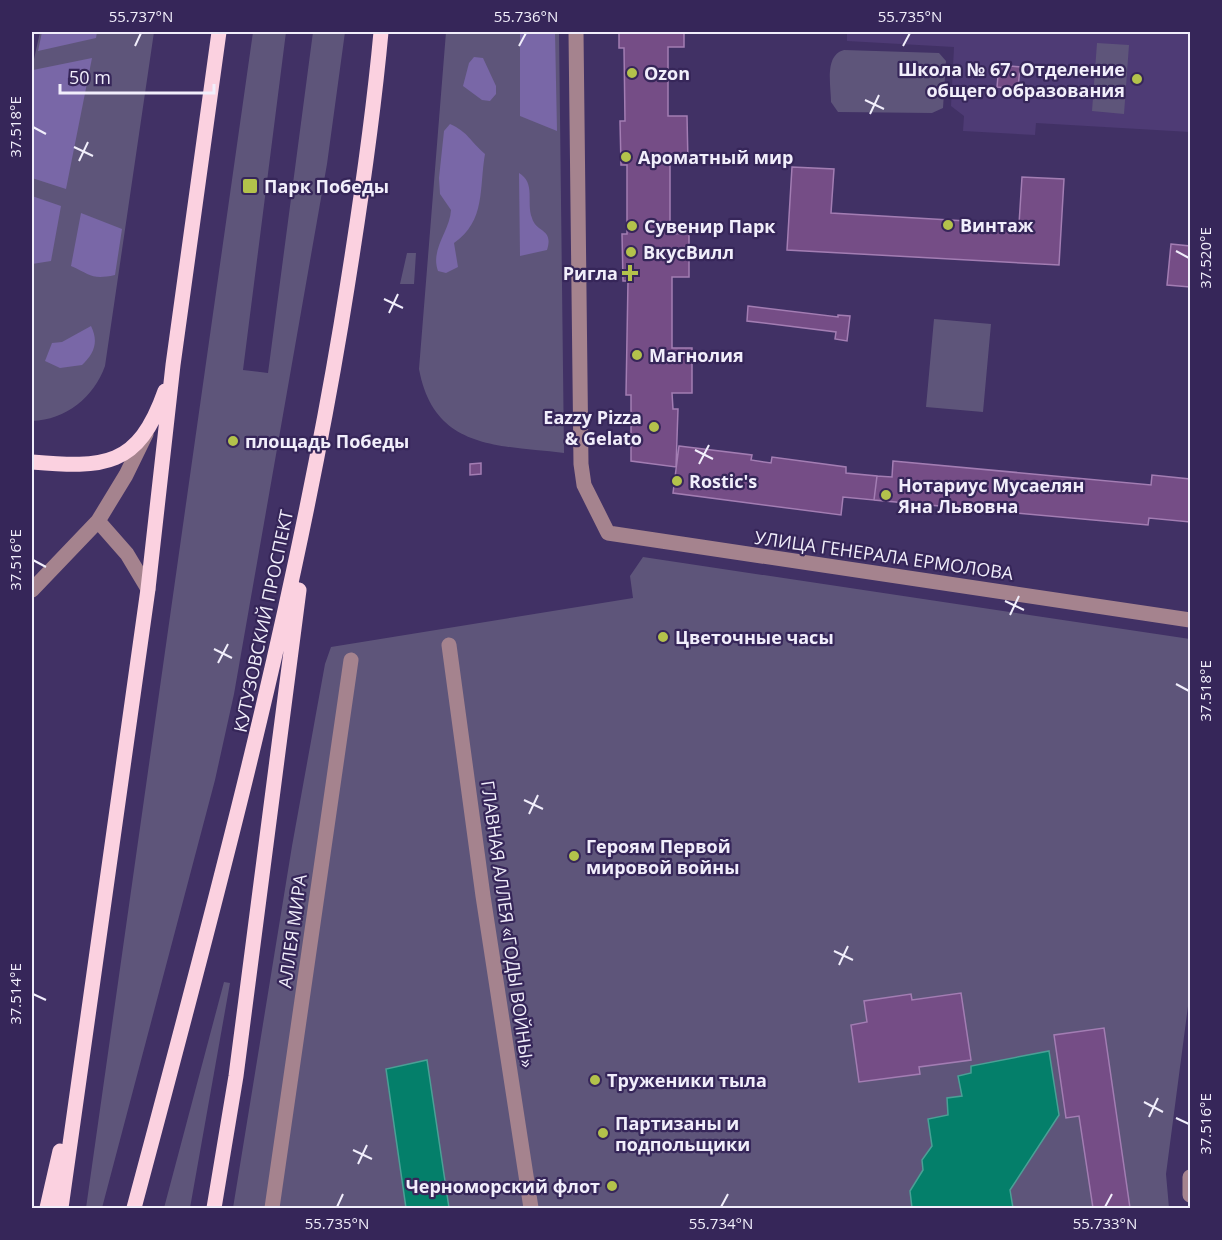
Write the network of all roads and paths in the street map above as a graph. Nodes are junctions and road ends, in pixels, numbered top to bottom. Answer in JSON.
{"nodes":[{"id":1,"x":219,"y":32,"type":"edge"},
{"id":2,"x":381,"y":32,"type":"edge"},
{"id":3,"x":576,"y":32,"type":"edge"},
{"id":4,"x":173,"y":365,"type":"junction"},
{"id":5,"x":149,"y":428,"type":"junction"},
{"id":6,"x":32,"y":462,"type":"edge"},
{"id":7,"x":311,"y":492,"type":"junction"},
{"id":8,"x":98,"y":521,"type":"junction"},
{"id":9,"x":148,"y":589,"type":"junction"},
{"id":10,"x":32,"y":590,"type":"edge"},
{"id":11,"x":1191,"y":620,"type":"edge"},
{"id":12,"x":449,"y":645,"type":"dead end"},
{"id":13,"x":351,"y":660,"type":"dead end"},
{"id":14,"x":81,"y":1067,"type":"junction"},
{"id":15,"x":1191,"y":1177,"type":"edge"},
{"id":16,"x":1191,"y":1195,"type":"edge"},
{"id":17,"x":46,"y":1209,"type":"edge"},
{"id":18,"x":61,"y":1209,"type":"edge"},
{"id":19,"x":134,"y":1209,"type":"edge"},
{"id":20,"x":214,"y":1209,"type":"edge"},
{"id":21,"x":272,"y":1209,"type":"edge"},
{"id":22,"x":531,"y":1209,"type":"edge"}],
"edges":[{"from":1,"to":4,"type":"main road"},
{"from":2,"to":7,"type":"main road","name":"КУТУЗОВСКИЙ ПРОСПЕКТ"},
{"from":3,"to":11,"type":"street","name":"УЛИЦА ГЕНЕРАЛА ЕРМОЛОВА"},
{"from":4,"to":5,"type":"main road"},
{"from":4,"to":9,"type":"main road"},
{"from":5,"to":6,"type":"main road"},
{"from":5,"to":8,"type":"street"},
{"from":7,"to":19,"type":"main road","name":"КУТУЗОВСКИЙ ПРОСПЕКТ"},
{"from":7,"to":20,"type":"main road"},
{"from":8,"to":9,"type":"street"},
{"from":8,"to":10,"type":"street"},
{"from":9,"to":14,"type":"main road"},
{"from":12,"to":22,"type":"street","name":"ГЛАВНАЯ АЛЛЕЯ «ГОДЫ ВОЙНЫ»"},
{"from":13,"to":21,"type":"street","name":"АЛЛЕЯ МИРА"},
{"from":14,"to":17,"type":"main road"},
{"from":14,"to":18,"type":"main road"},
{"from":15,"to":16,"type":"street"}]}
